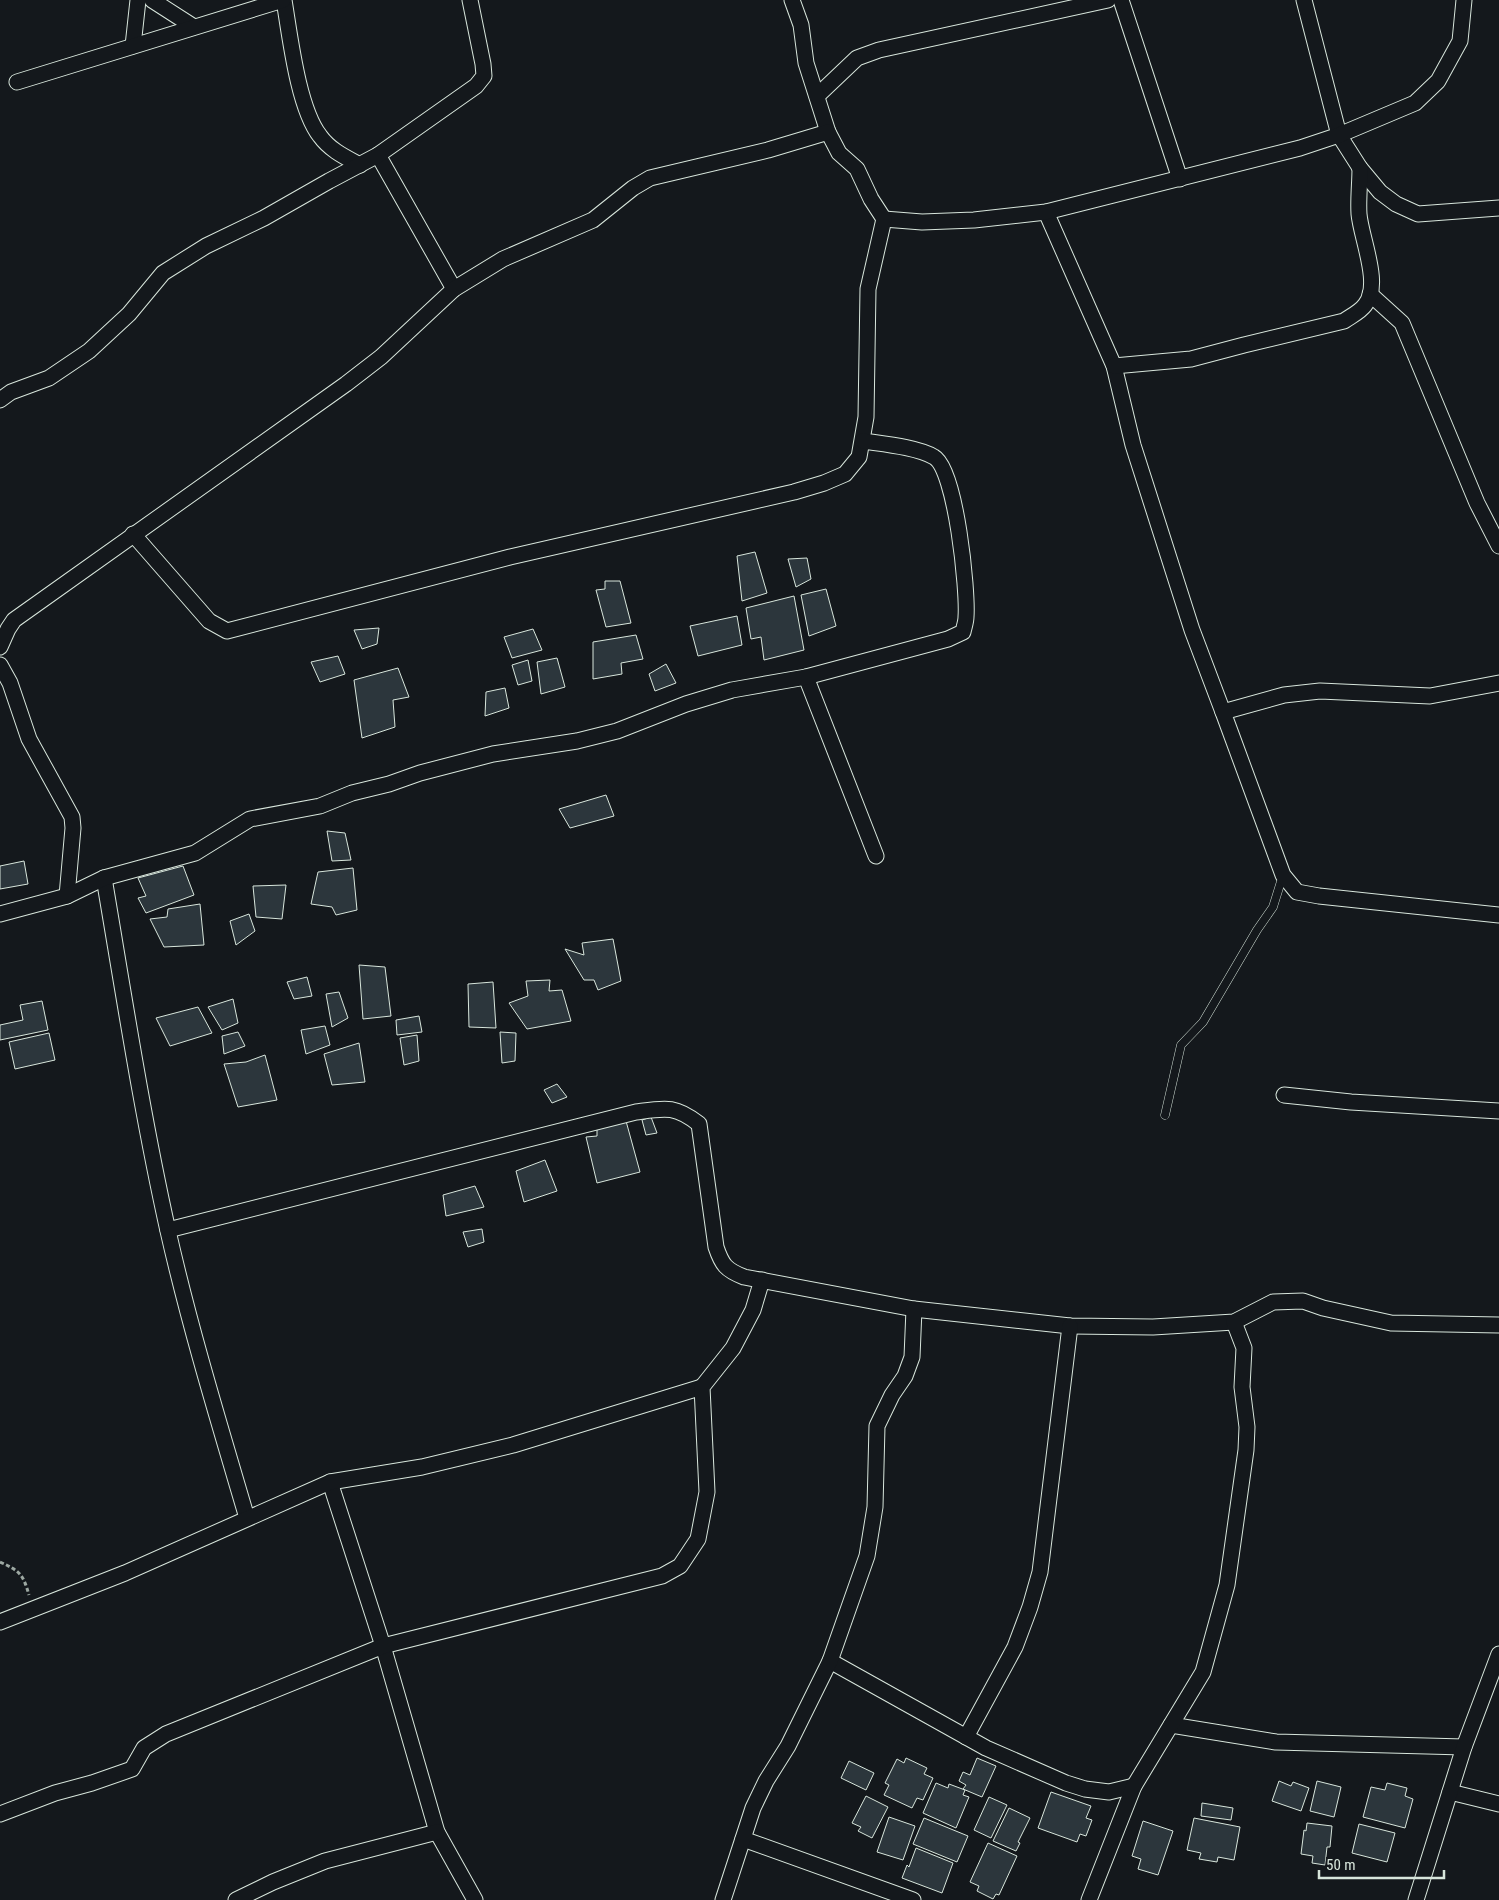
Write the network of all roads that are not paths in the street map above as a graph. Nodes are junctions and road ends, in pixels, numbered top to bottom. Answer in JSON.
{"nodes":[{"id":1,"x":138,"y":0,"type":"edge"},
{"id":2,"x":152,"y":0,"type":"edge"},
{"id":3,"x":283,"y":0,"type":"edge"},
{"id":4,"x":470,"y":0,"type":"edge"},
{"id":5,"x":792,"y":0,"type":"edge"},
{"id":6,"x":1108,"y":0,"type":"edge"},
{"id":7,"x":1121,"y":0,"type":"edge"},
{"id":8,"x":1304,"y":0,"type":"edge"},
{"id":9,"x":1464,"y":0,"type":"edge"},
{"id":10,"x":194,"y":27,"type":"junction"},
{"id":11,"x":133,"y":46,"type":"junction"},
{"id":12,"x":17,"y":82,"type":"dead end"},
{"id":13,"x":817,"y":96,"type":"junction"},
{"id":14,"x":828,"y":132,"type":"junction"},
{"id":15,"x":1339,"y":136,"type":"junction"},
{"id":16,"x":378,"y":155,"type":"junction"},
{"id":17,"x":360,"y":165,"type":"junction"},
{"id":18,"x":1360,"y":168,"type":"junction"},
{"id":19,"x":1180,"y":179,"type":"junction"},
{"id":20,"x":1499,"y":208,"type":"edge"},
{"id":21,"x":1046,"y":212,"type":"junction"},
{"id":22,"x":884,"y":219,"type":"junction"},
{"id":23,"x":454,"y":289,"type":"junction"},
{"id":24,"x":1370,"y":294,"type":"junction"},
{"id":25,"x":1114,"y":366,"type":"junction"},
{"id":26,"x":0,"y":400,"type":"edge"},
{"id":27,"x":863,"y":441,"type":"junction"},
{"id":28,"x":133,"y":534,"type":"junction"},
{"id":29,"x":1499,"y":546,"type":"edge"},
{"id":30,"x":0,"y":647,"type":"edge"},
{"id":31,"x":0,"y":665,"type":"edge"},
{"id":32,"x":806,"y":677,"type":"junction"},
{"id":33,"x":1499,"y":683,"type":"edge"},
{"id":34,"x":1223,"y":712,"type":"junction"},
{"id":35,"x":876,"y":856,"type":"dead end"},
{"id":36,"x":1283,"y":875,"type":"junction"},
{"id":37,"x":104,"y":878,"type":"junction"},
{"id":38,"x":67,"y":896,"type":"junction"},
{"id":39,"x":0,"y":914,"type":"edge"},
{"id":40,"x":1499,"y":915,"type":"edge"},
{"id":41,"x":1284,"y":1095,"type":"dead end"},
{"id":42,"x":1499,"y":1111,"type":"edge"},
{"id":43,"x":1166,"y":1115,"type":"dead end"},
{"id":44,"x":168,"y":1230,"type":"junction"},
{"id":45,"x":762,"y":1280,"type":"junction"},
{"id":46,"x":914,"y":1309,"type":"junction"},
{"id":47,"x":1234,"y":1322,"type":"junction"},
{"id":48,"x":1499,"y":1324,"type":"edge"},
{"id":49,"x":1070,"y":1326,"type":"junction"},
{"id":50,"x":702,"y":1387,"type":"junction"},
{"id":51,"x":330,"y":1482,"type":"junction"},
{"id":52,"x":247,"y":1518,"type":"junction"},
{"id":53,"x":0,"y":1622,"type":"edge"},
{"id":54,"x":383,"y":1646,"type":"junction"},
{"id":55,"x":1499,"y":1654,"type":"edge"},
{"id":56,"x":830,"y":1661,"type":"junction"},
{"id":57,"x":1171,"y":1725,"type":"junction"},
{"id":58,"x":966,"y":1737,"type":"junction"},
{"id":59,"x":1464,"y":1747,"type":"junction"},
{"id":60,"x":1134,"y":1786,"type":"junction"},
{"id":61,"x":1450,"y":1792,"type":"junction"},
{"id":62,"x":1499,"y":1804,"type":"edge"},
{"id":63,"x":0,"y":1814,"type":"edge"},
{"id":64,"x":436,"y":1832,"type":"junction"},
{"id":65,"x":743,"y":1839,"type":"junction"},
{"id":66,"x":236,"y":1900,"type":"edge"},
{"id":67,"x":475,"y":1900,"type":"edge"},
{"id":68,"x":723,"y":1900,"type":"edge"},
{"id":69,"x":911,"y":1900,"type":"edge"},
{"id":70,"x":1088,"y":1900,"type":"edge"},
{"id":71,"x":1416,"y":1900,"type":"edge"}],
"edges":[{"from":1,"to":11,"type":"street"},
{"from":2,"to":10,"type":"street"},
{"from":3,"to":10,"type":"street"},
{"from":3,"to":17,"type":"street"},
{"from":4,"to":16,"type":"street"},
{"from":5,"to":13,"type":"street"},
{"from":6,"to":13,"type":"street"},
{"from":7,"to":19,"type":"street"},
{"from":8,"to":15,"type":"street"},
{"from":9,"to":15,"type":"street"},
{"from":10,"to":11,"type":"street"},
{"from":11,"to":12,"type":"street"},
{"from":13,"to":14,"type":"street"},
{"from":14,"to":22,"type":"street"},
{"from":14,"to":23,"type":"street"},
{"from":15,"to":18,"type":"street"},
{"from":15,"to":19,"type":"street"},
{"from":16,"to":17,"type":"street"},
{"from":16,"to":23,"type":"street"},
{"from":17,"to":26,"type":"street"},
{"from":18,"to":20,"type":"street"},
{"from":18,"to":24,"type":"street"},
{"from":19,"to":21,"type":"street"},
{"from":21,"to":22,"type":"street"},
{"from":21,"to":25,"type":"street"},
{"from":22,"to":27,"type":"street"},
{"from":23,"to":28,"type":"street"},
{"from":24,"to":25,"type":"street"},
{"from":24,"to":29,"type":"street"},
{"from":25,"to":34,"type":"street"},
{"from":27,"to":28,"type":"street"},
{"from":27,"to":32,"type":"street"},
{"from":28,"to":30,"type":"street"},
{"from":31,"to":38,"type":"street"},
{"from":32,"to":35,"type":"street"},
{"from":32,"to":37,"type":"street"},
{"from":33,"to":34,"type":"street"},
{"from":34,"to":36,"type":"street"},
{"from":36,"to":40,"type":"street"},
{"from":36,"to":43,"type":"lane"},
{"from":37,"to":38,"type":"street"},
{"from":37,"to":44,"type":"street"},
{"from":38,"to":39,"type":"street"},
{"from":41,"to":42,"type":"street"},
{"from":44,"to":45,"type":"street"},
{"from":44,"to":52,"type":"street"},
{"from":45,"to":46,"type":"street"},
{"from":45,"to":50,"type":"street"},
{"from":46,"to":49,"type":"street"},
{"from":46,"to":56,"type":"street"},
{"from":47,"to":48,"type":"street"},
{"from":47,"to":49,"type":"street"},
{"from":47,"to":57,"type":"street"},
{"from":49,"to":58,"type":"street"},
{"from":50,"to":51,"type":"street"},
{"from":50,"to":54,"type":"street"},
{"from":51,"to":52,"type":"street"},
{"from":51,"to":54,"type":"street"},
{"from":52,"to":53,"type":"street"},
{"from":54,"to":63,"type":"street"},
{"from":54,"to":64,"type":"street"},
{"from":55,"to":59,"type":"street"},
{"from":56,"to":58,"type":"street"},
{"from":56,"to":65,"type":"street"},
{"from":57,"to":59,"type":"street"},
{"from":57,"to":60,"type":"street"},
{"from":58,"to":60,"type":"street"},
{"from":59,"to":61,"type":"street"},
{"from":60,"to":70,"type":"street"},
{"from":61,"to":62,"type":"street"},
{"from":61,"to":71,"type":"street"},
{"from":64,"to":66,"type":"street"},
{"from":64,"to":67,"type":"street"},
{"from":65,"to":68,"type":"street"},
{"from":65,"to":69,"type":"street"}]}
